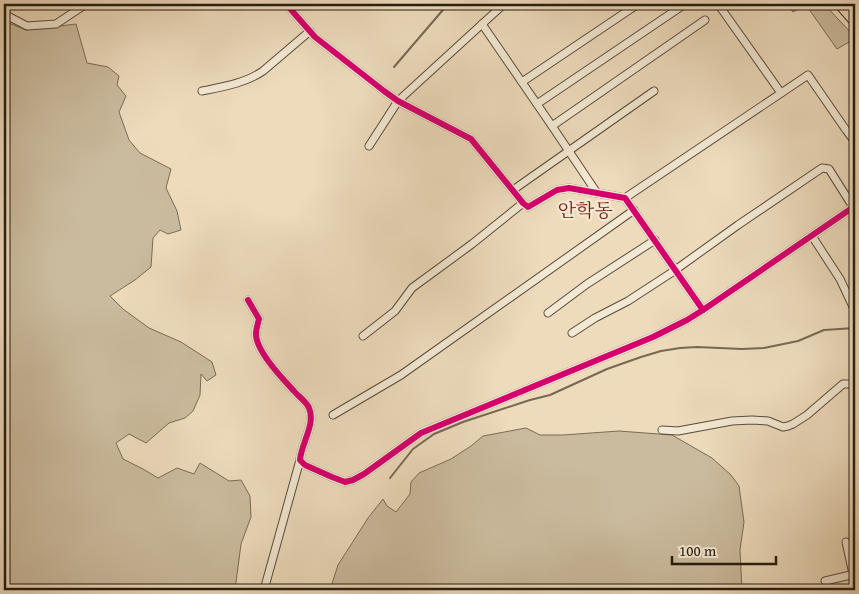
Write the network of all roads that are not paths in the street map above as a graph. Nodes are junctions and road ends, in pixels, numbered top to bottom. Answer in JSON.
{"nodes":[{"id":1,"x":86,"y":4,"type":"edge"},
{"id":2,"x":286,"y":4,"type":"edge"},
{"id":3,"x":504,"y":4,"type":"edge"},
{"id":4,"x":638,"y":4,"type":"edge"},
{"id":5,"x":685,"y":4,"type":"edge"},
{"id":6,"x":718,"y":4,"type":"edge"},
{"id":7,"x":841,"y":4,"type":"edge"},
{"id":8,"x":4,"y":14,"type":"edge"},
{"id":9,"x":705,"y":20,"type":"dead end"},
{"id":10,"x":855,"y":20,"type":"edge"},
{"id":11,"x":482,"y":24,"type":"junction"},
{"id":12,"x":310,"y":31,"type":"junction"},
{"id":13,"x":522,"y":82,"type":"junction"},
{"id":14,"x":202,"y":91,"type":"dead end"},
{"id":15,"x":654,"y":91,"type":"dead end"},
{"id":16,"x":781,"y":93,"type":"junction"},
{"id":17,"x":398,"y":101,"type":"junction"},
{"id":18,"x":537,"y":104,"type":"junction"},
{"id":19,"x":552,"y":126,"type":"junction"},
{"id":20,"x":855,"y":142,"type":"edge"},
{"id":21,"x":369,"y":146,"type":"dead end"},
{"id":22,"x":569,"y":150,"type":"junction"},
{"id":23,"x":513,"y":190,"type":"junction"},
{"id":24,"x":597,"y":194,"type":"junction"},
{"id":25,"x":625,"y":198,"type":"junction"},
{"id":26,"x":522,"y":203,"type":"junction"},
{"id":27,"x":854,"y":207,"type":"edge"},
{"id":28,"x":634,"y":210,"type":"junction"},
{"id":29,"x":812,"y":236,"type":"junction"},
{"id":30,"x":655,"y":240,"type":"junction"},
{"id":31,"x":675,"y":269,"type":"junction"},
{"id":32,"x":248,"y":300,"type":"dead end"},
{"id":33,"x":703,"y":310,"type":"junction"},
{"id":34,"x":855,"y":311,"type":"edge"},
{"id":35,"x":548,"y":313,"type":"dead end"},
{"id":36,"x":572,"y":333,"type":"dead end"},
{"id":37,"x":363,"y":336,"type":"dead end"},
{"id":38,"x":855,"y":388,"type":"edge"},
{"id":39,"x":334,"y":415,"type":"dead end"},
{"id":40,"x":662,"y":430,"type":"dead end"},
{"id":41,"x":300,"y":460,"type":"junction"},
{"id":42,"x":846,"y":542,"type":"dead end"},
{"id":43,"x":854,"y":574,"type":"edge"},
{"id":44,"x":825,"y":581,"type":"dead end"},
{"id":45,"x":264,"y":590,"type":"edge"}],
"edges":[{"from":1,"to":8,"type":"street"},
{"from":2,"to":12,"type":"street"},
{"from":3,"to":11,"type":"street"},
{"from":4,"to":13,"type":"street"},
{"from":5,"to":18,"type":"street"},
{"from":6,"to":16,"type":"street"},
{"from":7,"to":10,"type":"highway"},
{"from":9,"to":19,"type":"street"},
{"from":11,"to":13,"type":"street"},
{"from":11,"to":17,"type":"street"},
{"from":12,"to":14,"type":"street"},
{"from":12,"to":17,"type":"street"},
{"from":13,"to":18,"type":"street"},
{"from":15,"to":22,"type":"street"},
{"from":16,"to":20,"type":"street"},
{"from":16,"to":25,"type":"street"},
{"from":17,"to":21,"type":"street"},
{"from":17,"to":23,"type":"street"},
{"from":18,"to":19,"type":"street"},
{"from":19,"to":22,"type":"street"},
{"from":22,"to":23,"type":"street"},
{"from":22,"to":24,"type":"street"},
{"from":23,"to":26,"type":"street"},
{"from":24,"to":25,"type":"street"},
{"from":24,"to":26,"type":"street"},
{"from":25,"to":28,"type":"street"},
{"from":26,"to":37,"type":"street"},
{"from":27,"to":29,"type":"street"},
{"from":27,"to":31,"type":"street"},
{"from":28,"to":30,"type":"street"},
{"from":28,"to":39,"type":"street"},
{"from":29,"to":33,"type":"street"},
{"from":29,"to":34,"type":"street"},
{"from":30,"to":31,"type":"street"},
{"from":30,"to":35,"type":"street"},
{"from":31,"to":33,"type":"street"},
{"from":31,"to":36,"type":"street"},
{"from":32,"to":41,"type":"street"},
{"from":33,"to":41,"type":"street"},
{"from":38,"to":40,"type":"street"},
{"from":41,"to":45,"type":"street"},
{"from":42,"to":43,"type":"street"},
{"from":43,"to":44,"type":"street"}]}
